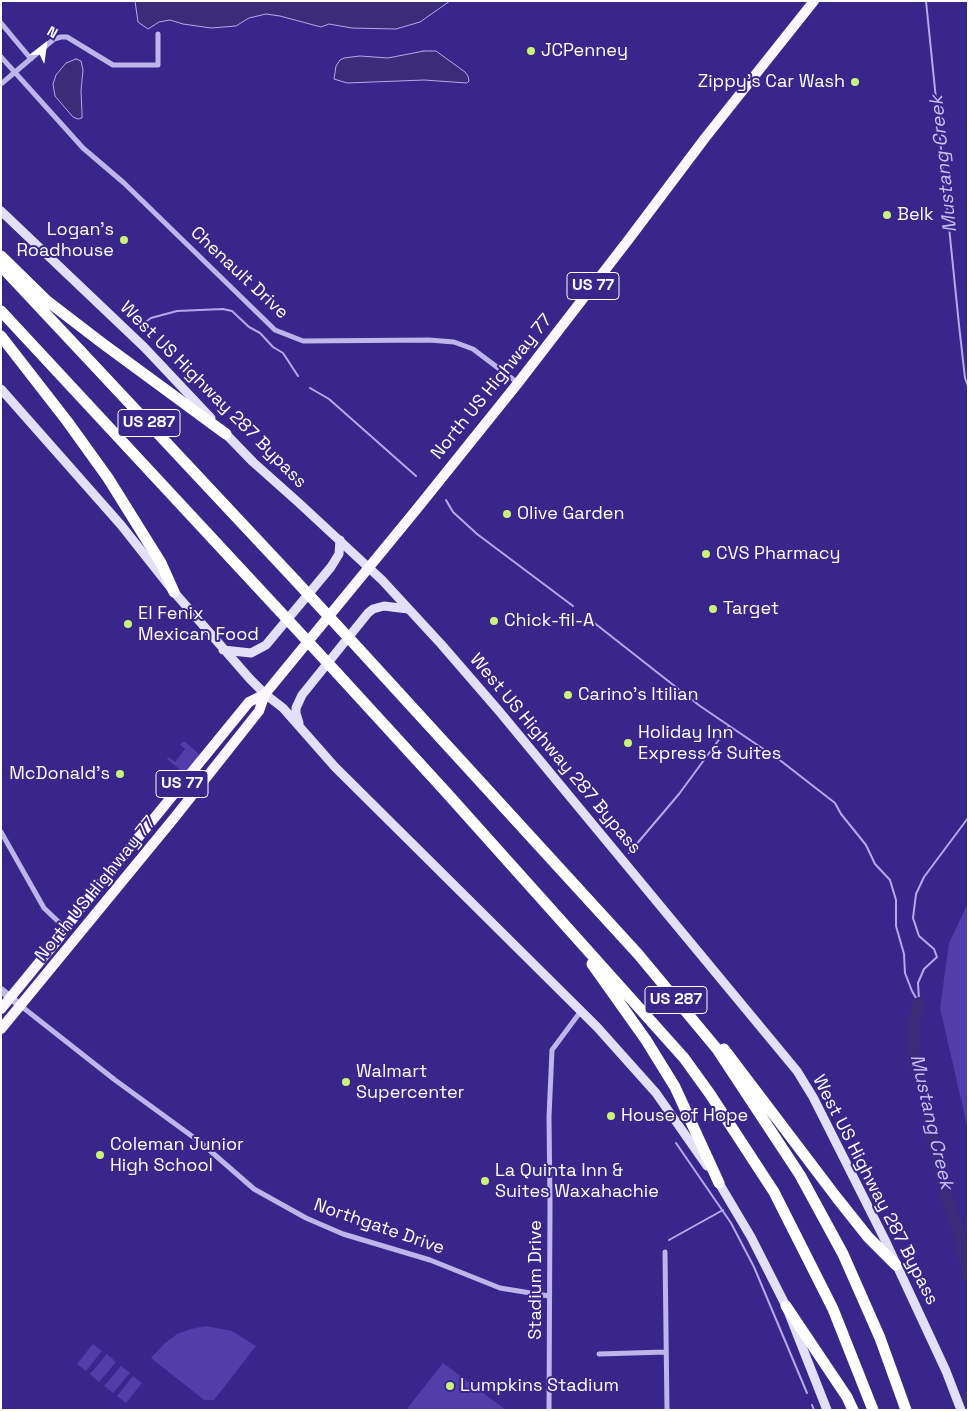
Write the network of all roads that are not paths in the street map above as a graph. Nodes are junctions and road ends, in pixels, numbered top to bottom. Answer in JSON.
{"nodes":[{"id":1,"x":814,"y":1,"type":"edge"},
{"id":2,"x":1,"y":24,"type":"edge"},
{"id":3,"x":158,"y":34,"type":"dead end"},
{"id":4,"x":1,"y":56,"type":"edge"},
{"id":5,"x":31,"y":59,"type":"junction"},
{"id":6,"x":15,"y":72,"type":"junction"},
{"id":7,"x":1,"y":84,"type":"edge"},
{"id":8,"x":1,"y":211,"type":"edge"},
{"id":9,"x":1,"y":256,"type":"edge"},
{"id":10,"x":1,"y":266,"type":"edge"},
{"id":11,"x":1,"y":311,"type":"edge"},
{"id":12,"x":1,"y":336,"type":"edge"},
{"id":13,"x":518,"y":383,"type":"junction"},
{"id":14,"x":1,"y":389,"type":"edge"},
{"id":15,"x":226,"y":434,"type":"junction"},
{"id":16,"x":340,"y":540,"type":"junction"},
{"id":17,"x":368,"y":568,"type":"junction"},
{"id":18,"x":174,"y":592,"type":"junction"},
{"id":19,"x":408,"y":609,"type":"junction"},
{"id":20,"x":223,"y":650,"type":"junction"},
{"id":21,"x":265,"y":694,"type":"junction"},
{"id":22,"x":302,"y":727,"type":"junction"},
{"id":23,"x":1,"y":832,"type":"edge"},
{"id":24,"x":105,"y":880,"type":"junction"},
{"id":25,"x":115,"y":891,"type":"junction"},
{"id":26,"x":65,"y":928,"type":"junction"},
{"id":27,"x":570,"y":931,"type":"junction"},
{"id":28,"x":1,"y":990,"type":"edge"},
{"id":29,"x":11,"y":998,"type":"junction"},
{"id":30,"x":21,"y":1006,"type":"junction"},
{"id":31,"x":1,"y":1009,"type":"edge"},
{"id":32,"x":581,"y":1011,"type":"junction"},
{"id":33,"x":1,"y":1030,"type":"edge"},
{"id":34,"x":706,"y":1035,"type":"junction"},
{"id":35,"x":719,"y":1183,"type":"junction"},
{"id":36,"x":665,"y":1252,"type":"dead end"},
{"id":37,"x":896,"y":1265,"type":"junction"},
{"id":38,"x":549,"y":1296,"type":"junction"},
{"id":39,"x":786,"y":1306,"type":"junction"},
{"id":40,"x":665,"y":1352,"type":"junction"},
{"id":41,"x":599,"y":1354,"type":"dead end"},
{"id":42,"x":549,"y":1410,"type":"edge"},
{"id":43,"x":667,"y":1410,"type":"edge"},
{"id":44,"x":827,"y":1410,"type":"edge"},
{"id":45,"x":853,"y":1410,"type":"edge"},
{"id":46,"x":873,"y":1410,"type":"edge"},
{"id":47,"x":906,"y":1410,"type":"edge"},
{"id":48,"x":961,"y":1410,"type":"edge"}],
"edges":[{"from":1,"to":13,"type":"main road","name":"North US Highway 77","number":"US 77"},
{"from":2,"to":5,"type":"street"},
{"from":3,"to":5,"type":"street"},
{"from":4,"to":6,"type":"street","name":"Chenault Drive"},
{"from":5,"to":6,"type":"street"},
{"from":6,"to":7,"type":"street"},
{"from":6,"to":13,"type":"street","name":"Chenault Drive"},
{"from":8,"to":15,"type":"main road","name":"West US Highway 287 Bypass"},
{"from":9,"to":15,"type":"highway"},
{"from":10,"to":34,"type":"highway","number":"US 287","bridge":true},
{"from":11,"to":27,"type":"highway","number":"US 287","bridge":true},
{"from":12,"to":18,"type":"highway"},
{"from":13,"to":17,"type":"main road","name":"North US Highway 77","number":"US 77"},
{"from":14,"to":18,"type":"main road"},
{"from":15,"to":16,"type":"main road","name":"West US Highway 287 Bypass"},
{"from":16,"to":17,"type":"main road","name":"West US Highway 287 Bypass"},
{"from":16,"to":20,"type":"main road"},
{"from":17,"to":19,"type":"main road","name":"West US Highway 287 Bypass"},
{"from":17,"to":21,"type":"main road","name":"North US Highway 77","number":"US 77"},
{"from":18,"to":20,"type":"main road"},
{"from":19,"to":22,"type":"main road"},
{"from":19,"to":37,"type":"main road","name":"West US Highway 287 Bypass"},
{"from":20,"to":21,"type":"main road"},
{"from":21,"to":22,"type":"main road"},
{"from":21,"to":24,"type":"main road","name":"North US Highway 77","number":"US 77"},
{"from":21,"to":25,"type":"main road","name":"North US Highway 77","number":"US 77"},
{"from":22,"to":32,"type":"main road"},
{"from":23,"to":26,"type":"street"},
{"from":24,"to":25,"type":"main road"},
{"from":24,"to":26,"type":"main road","name":"North US Highway 77","number":"US 77"},
{"from":25,"to":30,"type":"main road","name":"North US Highway 77","number":"US 77"},
{"from":26,"to":29,"type":"main road","name":"North US Highway 77","number":"US 77"},
{"from":27,"to":35,"type":"highway"},
{"from":27,"to":46,"type":"highway","number":"US 287"},
{"from":28,"to":29,"type":"street","name":"Northgate Drive"},
{"from":29,"to":30,"type":"street","name":"Northgate Drive"},
{"from":29,"to":31,"type":"main road","name":"North US Highway 77","number":"US 77"},
{"from":30,"to":33,"type":"main road","name":"North US Highway 77","number":"US 77"},
{"from":30,"to":38,"type":"street","name":"Northgate Drive"},
{"from":32,"to":35,"type":"main road"},
{"from":32,"to":38,"type":"street","name":"Stadium Drive"},
{"from":34,"to":37,"type":"highway"},
{"from":34,"to":47,"type":"highway","number":"US 287"},
{"from":35,"to":39,"type":"main road"},
{"from":36,"to":40,"type":"street"},
{"from":37,"to":48,"type":"main road","name":"West US Highway 287 Bypass"},
{"from":38,"to":42,"type":"street","name":"Stadium Drive"},
{"from":39,"to":44,"type":"main road"},
{"from":39,"to":45,"type":"highway"},
{"from":40,"to":41,"type":"street"},
{"from":40,"to":43,"type":"street"}]}
